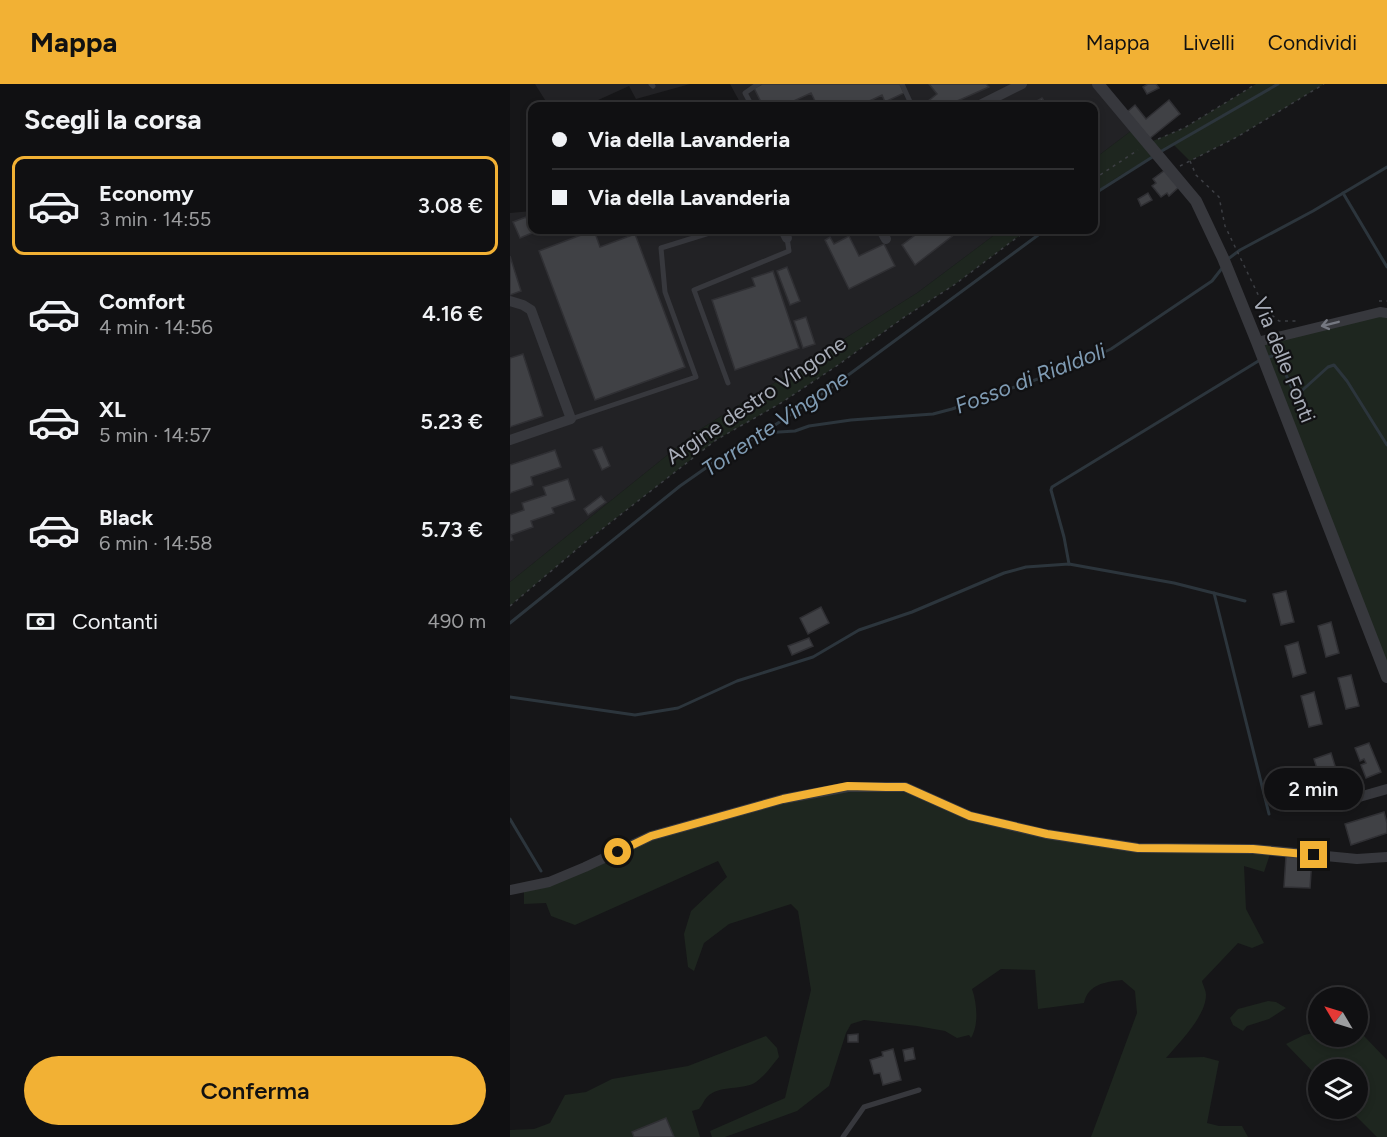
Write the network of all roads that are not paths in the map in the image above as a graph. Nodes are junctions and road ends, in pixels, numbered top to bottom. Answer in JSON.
{"nodes":[{"id":1,"x":758,"y":84,"type":"edge"},
{"id":2,"x":902,"y":84,"type":"edge"},
{"id":3,"x":1022,"y":84,"type":"edge"},
{"id":4,"x":1098,"y":84,"type":"edge"},
{"id":5,"x":750,"y":102,"type":"edge"},
{"id":6,"x":910,"y":102,"type":"edge"},
{"id":7,"x":986,"y":102,"type":"edge"},
{"id":8,"x":706,"y":234,"type":"edge"},
{"id":9,"x":785,"y":234,"type":"edge"},
{"id":10,"x":510,"y":301,"type":"edge"},
{"id":11,"x":1387,"y":313,"type":"edge"},
{"id":12,"x":1260,"y":342,"type":"junction"},
{"id":13,"x":728,"y":383,"type":"dead end"},
{"id":14,"x":571,"y":419,"type":"junction"},
{"id":15,"x":510,"y":440,"type":"edge"},
{"id":16,"x":1387,"y":677,"type":"edge"},
{"id":17,"x":1387,"y":789,"type":"edge"},
{"id":18,"x":1324,"y":807,"type":"dead end"},
{"id":19,"x":1387,"y":857,"type":"edge"},
{"id":20,"x":510,"y":890,"type":"edge"},
{"id":21,"x":919,"y":1090,"type":"dead end"},
{"id":22,"x":843,"y":1137,"type":"edge"}],
"edges":[{"from":1,"to":5,"type":"lane"},
{"from":2,"to":6,"type":"lane"},
{"from":3,"to":7,"type":"street"},
{"from":4,"to":12,"type":"street","name":"Via delle Fonti"},
{"from":8,"to":14,"type":"lane"},
{"from":9,"to":13,"type":"lane"},
{"from":10,"to":14,"type":"street"},
{"from":11,"to":12,"type":"street","one_way":true},
{"from":12,"to":16,"type":"street","name":"Via delle Fonti"},
{"from":14,"to":15,"type":"street"},
{"from":17,"to":18,"type":"street"},
{"from":19,"to":20,"type":"street"},
{"from":21,"to":22,"type":"lane"}]}
